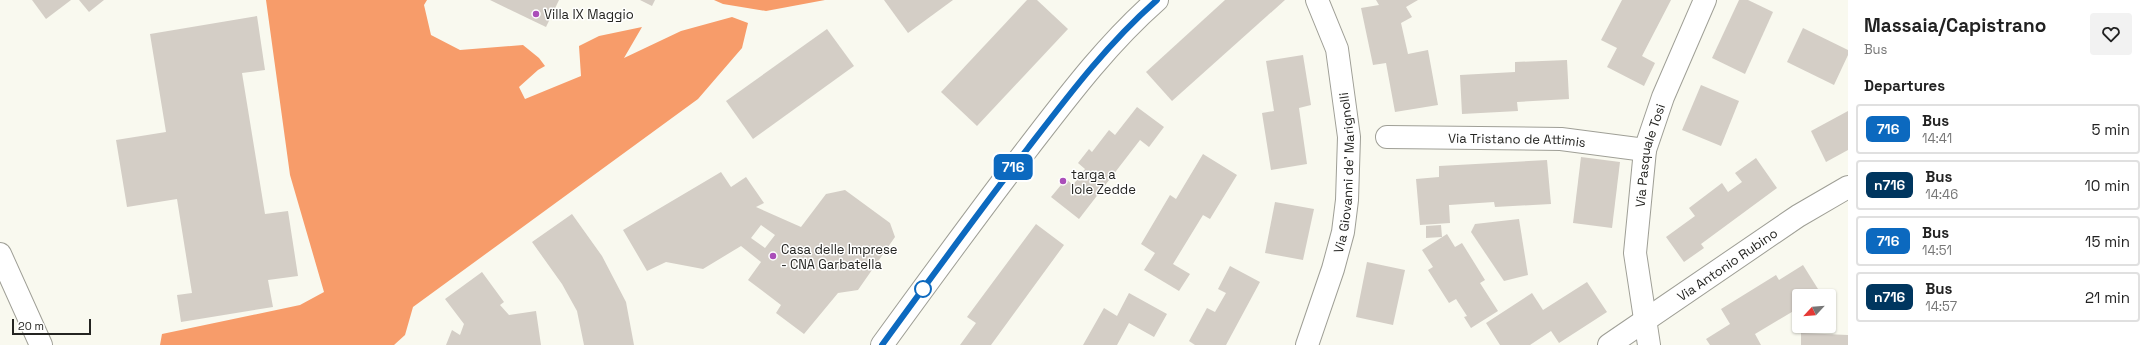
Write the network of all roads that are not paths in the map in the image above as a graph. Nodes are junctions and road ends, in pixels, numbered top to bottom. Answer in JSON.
{"nodes":[{"id":1,"x":1157,"y":0,"type":"edge"},
{"id":2,"x":1317,"y":0,"type":"edge"},
{"id":3,"x":1705,"y":0,"type":"edge"},
{"id":4,"x":1387,"y":137,"type":"dead end"},
{"id":5,"x":1645,"y":150,"type":"junction"},
{"id":6,"x":1848,"y":188,"type":"edge"},
{"id":7,"x":0,"y":254,"type":"edge"},
{"id":8,"x":1645,"y":320,"type":"junction"},
{"id":9,"x":42,"y":345,"type":"edge"},
{"id":10,"x":882,"y":345,"type":"edge"},
{"id":11,"x":1307,"y":345,"type":"edge"},
{"id":12,"x":1609,"y":345,"type":"edge"},
{"id":13,"x":1650,"y":345,"type":"edge"}],
"edges":[{"from":1,"to":10,"type":"street"},
{"from":2,"to":11,"type":"street","name":"Via Giovanni de' Marignolli"},
{"from":3,"to":5,"type":"street","name":"Via Pasquale Tosi"},
{"from":4,"to":5,"type":"street","name":"Via Tristano de Attimis"},
{"from":5,"to":8,"type":"street","name":"Via Pasquale Tosi"},
{"from":6,"to":8,"type":"street","name":"Via Antonio Rubino"},
{"from":7,"to":9,"type":"street"},
{"from":8,"to":12,"type":"street","name":"Via Antonio Rubino"},
{"from":8,"to":13,"type":"street","name":"Via Pasquale Tosi"}]}
